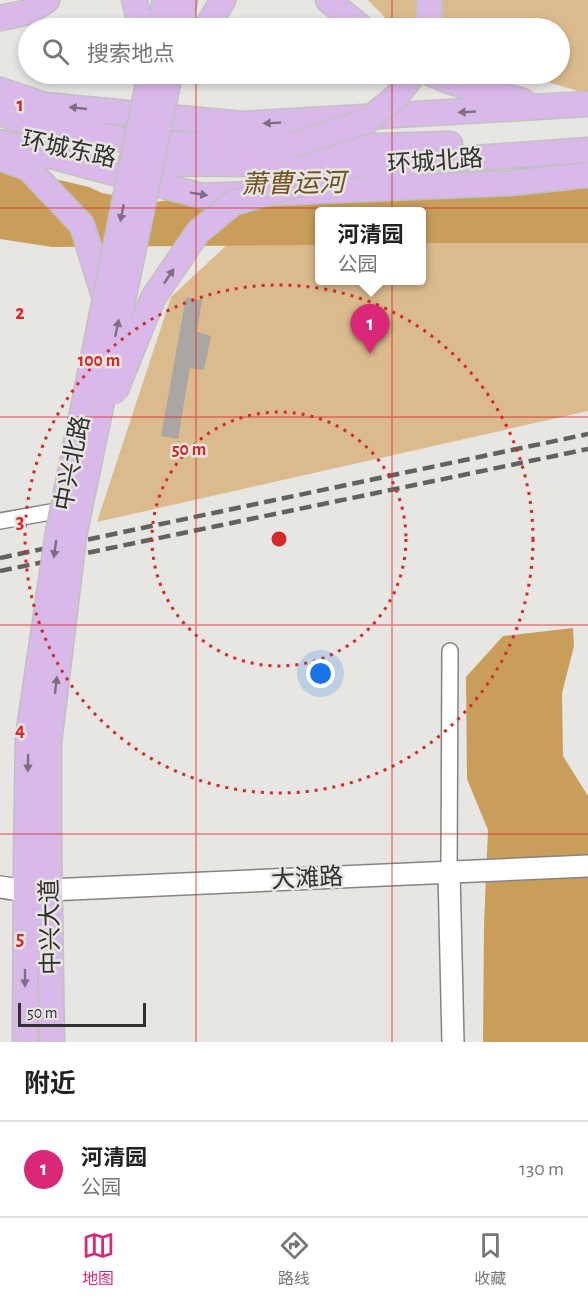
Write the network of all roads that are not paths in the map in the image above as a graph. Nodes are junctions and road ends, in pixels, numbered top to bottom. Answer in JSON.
{"nodes":[{"id":1,"x":47,"y":0,"type":"edge"},
{"id":2,"x":134,"y":0,"type":"edge"},
{"id":3,"x":165,"y":0,"type":"edge"},
{"id":4,"x":185,"y":0,"type":"edge"},
{"id":5,"x":223,"y":0,"type":"edge"},
{"id":6,"x":328,"y":0,"type":"edge"},
{"id":7,"x":429,"y":0,"type":"edge"},
{"id":8,"x":0,"y":18,"type":"edge"},
{"id":9,"x":138,"y":18,"type":"edge"},
{"id":10,"x":161,"y":18,"type":"edge"},
{"id":11,"x":181,"y":18,"type":"edge"},
{"id":12,"x":212,"y":18,"type":"edge"},
{"id":13,"x":350,"y":18,"type":"edge"},
{"id":14,"x":430,"y":18,"type":"edge"},
{"id":15,"x":152,"y":84,"type":"edge"},
{"id":16,"x":157,"y":84,"type":"edge"},
{"id":17,"x":174,"y":84,"type":"edge"},
{"id":18,"x":406,"y":84,"type":"edge"},
{"id":19,"x":459,"y":84,"type":"edge"},
{"id":20,"x":0,"y":90,"type":"edge"},
{"id":21,"x":164,"y":100,"type":"junction"},
{"id":22,"x":588,"y":104,"type":"edge"},
{"id":23,"x":546,"y":107,"type":"junction"},
{"id":24,"x":0,"y":113,"type":"edge"},
{"id":25,"x":0,"y":133,"type":"edge"},
{"id":26,"x":588,"y":141,"type":"edge"},
{"id":27,"x":0,"y":142,"type":"edge"},
{"id":28,"x":293,"y":145,"type":"junction"},
{"id":29,"x":588,"y":150,"type":"edge"},
{"id":30,"x":141,"y":154,"type":"junction"},
{"id":31,"x":377,"y":155,"type":"junction"},
{"id":32,"x":0,"y":158,"type":"edge"},
{"id":33,"x":588,"y":162,"type":"edge"},
{"id":34,"x":588,"y":175,"type":"edge"},
{"id":35,"x":105,"y":298,"type":"junction"},
{"id":36,"x":93,"y":444,"type":"junction"},
{"id":37,"x":62,"y":510,"type":"junction"},
{"id":38,"x":0,"y":520,"type":"edge"},
{"id":39,"x":450,"y":651,"type":"dead end"},
{"id":40,"x":50,"y":848,"type":"joint"},
{"id":41,"x":26,"y":857,"type":"joint"},
{"id":42,"x":588,"y":866,"type":"edge"},
{"id":43,"x":449,"y":872,"type":"junction"},
{"id":44,"x":0,"y":887,"type":"edge"},
{"id":45,"x":50,"y":890,"type":"junction"},
{"id":46,"x":26,"y":891,"type":"junction"},
{"id":47,"x":25,"y":1042,"type":"edge"},
{"id":48,"x":52,"y":1042,"type":"edge"},
{"id":49,"x":453,"y":1042,"type":"edge"}],
"edges":[{"from":1,"to":8,"type":"main road"},
{"from":2,"to":9,"type":"main road"},
{"from":3,"to":10,"type":"main road"},
{"from":4,"to":11,"type":"main road"},
{"from":5,"to":12,"type":"main road"},
{"from":6,"to":13,"type":"main road"},
{"from":7,"to":14,"type":"main road"},
{"from":15,"to":35,"type":"main road","name":"中兴北路","one_way":true,"bridge":true},
{"from":16,"to":21,"type":"main road","name":"中兴北路","bridge":true},
{"from":17,"to":21,"type":"main road"},
{"from":18,"to":28,"type":"main road","bridge":true},
{"from":19,"to":23,"type":"main road"},
{"from":23,"to":20,"type":"main road","one_way":true},
{"from":36,"to":21,"type":"main road","name":"中兴北路","one_way":true,"bridge":true},
{"from":22,"to":23,"type":"main road"},
{"from":24,"to":30,"type":"main road","name":"环城东路"},
{"from":25,"to":30,"type":"main road","name":"环城东路"},
{"from":26,"to":31,"type":"main road","name":"环城北路"},
{"from":27,"to":34,"type":"main road","one_way":true},
{"from":28,"to":30,"type":"main road","name":"环城北路"},
{"from":28,"to":31,"type":"main road","name":"环城北路"},
{"from":29,"to":31,"type":"main road","name":"环城北路"},
{"from":30,"to":31,"type":"main road","name":"环城北路"},
{"from":32,"to":35,"type":"main road"},
{"from":36,"to":33,"type":"main road","one_way":true,"bridge":true},
{"from":35,"to":37,"type":"main road","name":"中兴北路","bridge":true},
{"from":40,"to":36,"type":"main road","name":"中兴北路","one_way":true,"bridge":true},
{"from":37,"to":38,"type":"street"},
{"from":37,"to":41,"type":"main road","name":"中兴北路","one_way":true,"bridge":true},
{"from":39,"to":43,"type":"street"},
{"from":40,"to":45,"type":"main road","name":"中兴大道"},
{"from":41,"to":46,"type":"main road","name":"中兴大道"},
{"from":42,"to":43,"type":"street","name":"大滩路"},
{"from":43,"to":45,"type":"street","name":"大滩路"},
{"from":43,"to":49,"type":"street"},
{"from":44,"to":46,"type":"street","name":"大滩路"},
{"from":45,"to":46,"type":"street","name":"大滩路"},
{"from":45,"to":48,"type":"main road","name":"中兴大道"},
{"from":46,"to":47,"type":"main road","name":"中兴大道","one_way":true}]}
